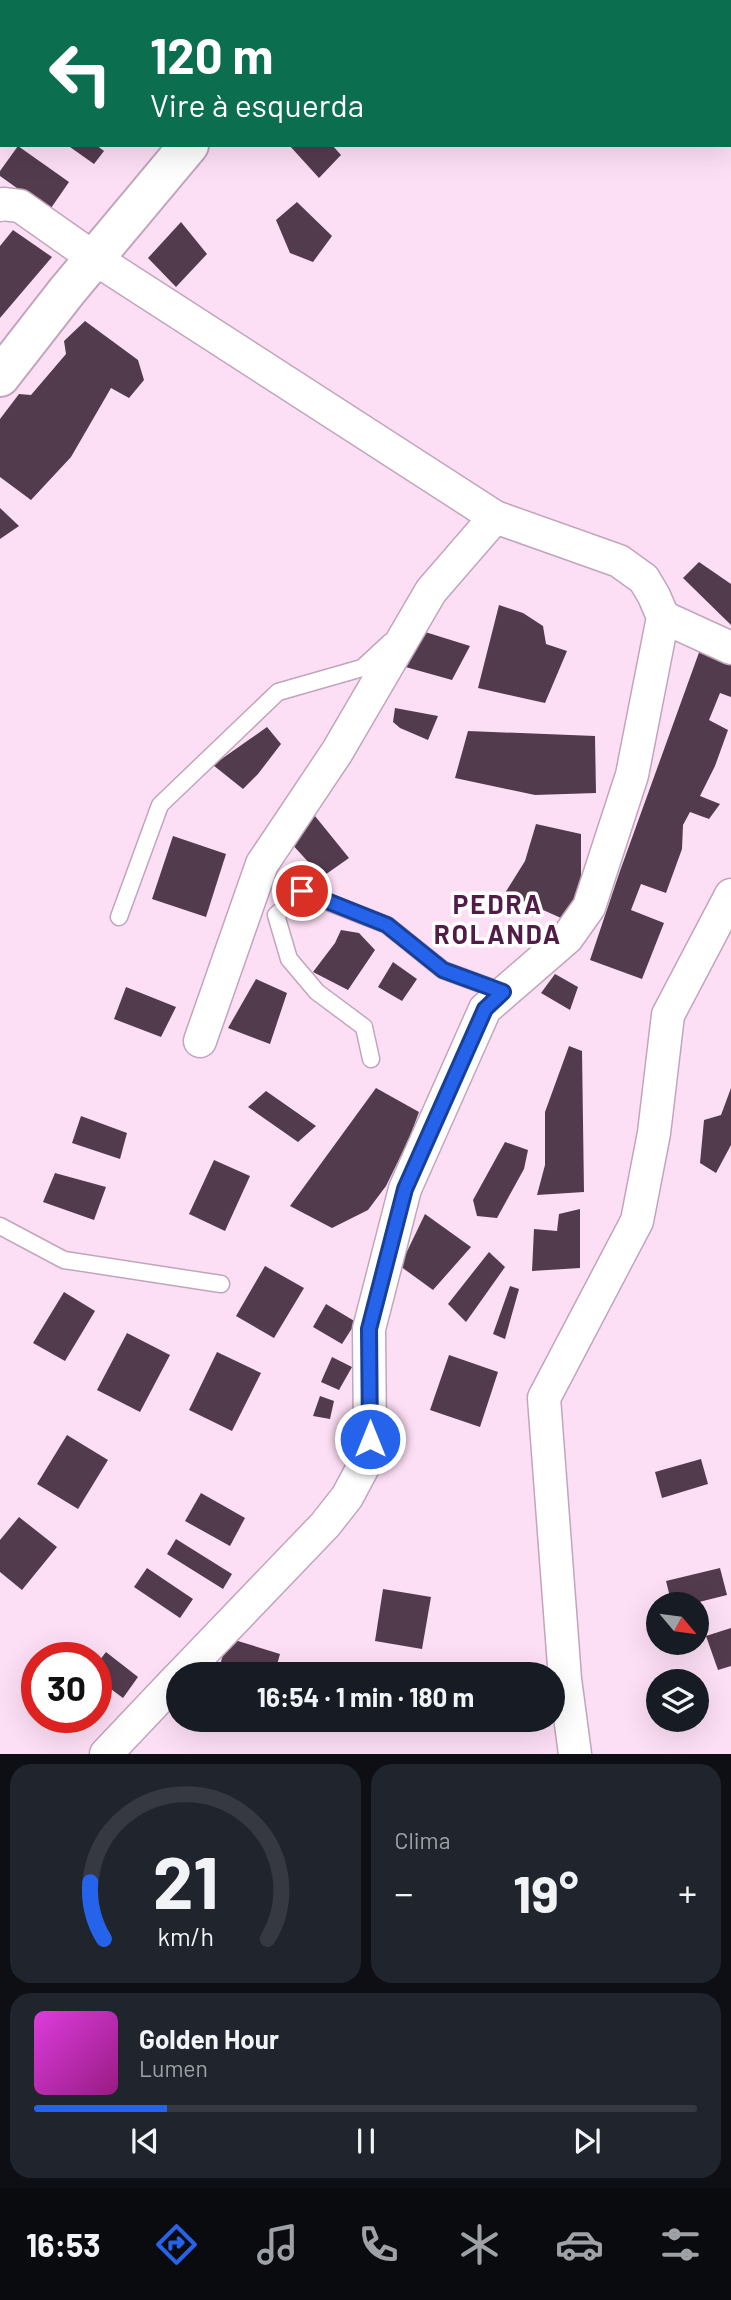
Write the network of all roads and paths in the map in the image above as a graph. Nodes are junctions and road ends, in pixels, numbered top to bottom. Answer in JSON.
{"nodes":[{"id":1,"x":188,"y":147,"type":"edge"},
{"id":2,"x":0,"y":205,"type":"edge"},
{"id":3,"x":94,"y":258,"type":"junction"},
{"id":4,"x":0,"y":377,"type":"edge"},
{"id":5,"x":495,"y":517,"type":"junction"},
{"id":6,"x":416,"y":615,"type":"junction"},
{"id":7,"x":663,"y":617,"type":"junction"},
{"id":8,"x":731,"y":648,"type":"edge"},
{"id":9,"x":731,"y":895,"type":"edge"},
{"id":10,"x":119,"y":917,"type":"dead end"},
{"id":11,"x":503,"y":992,"type":"junction"},
{"id":12,"x":200,"y":1041,"type":"dead end"},
{"id":13,"x":371,"y":1059,"type":"dead end"},
{"id":14,"x":0,"y":1226,"type":"edge"},
{"id":15,"x":220,"y":1283,"type":"dead end"},
{"id":16,"x":193,"y":1662,"type":"edge"},
{"id":17,"x":166,"y":1691,"type":"edge"},
{"id":18,"x":106,"y":1754,"type":"edge"},
{"id":19,"x":575,"y":1754,"type":"edge"}],
"edges":[{"from":1,"to":3,"type":"main road"},
{"from":2,"to":3,"type":"street"},
{"from":3,"to":4,"type":"main road"},
{"from":3,"to":5,"type":"street"},
{"from":5,"to":6,"type":"street"},
{"from":5,"to":7,"type":"street"},
{"from":6,"to":10,"type":"lane"},
{"from":6,"to":12,"type":"street"},
{"from":7,"to":8,"type":"street"},
{"from":7,"to":11,"type":"street"},
{"from":9,"to":19,"type":"street"},
{"from":11,"to":13,"type":"lane"},
{"from":11,"to":16,"type":"street"},
{"from":14,"to":15,"type":"lane"},
{"from":17,"to":18,"type":"street"}]}
